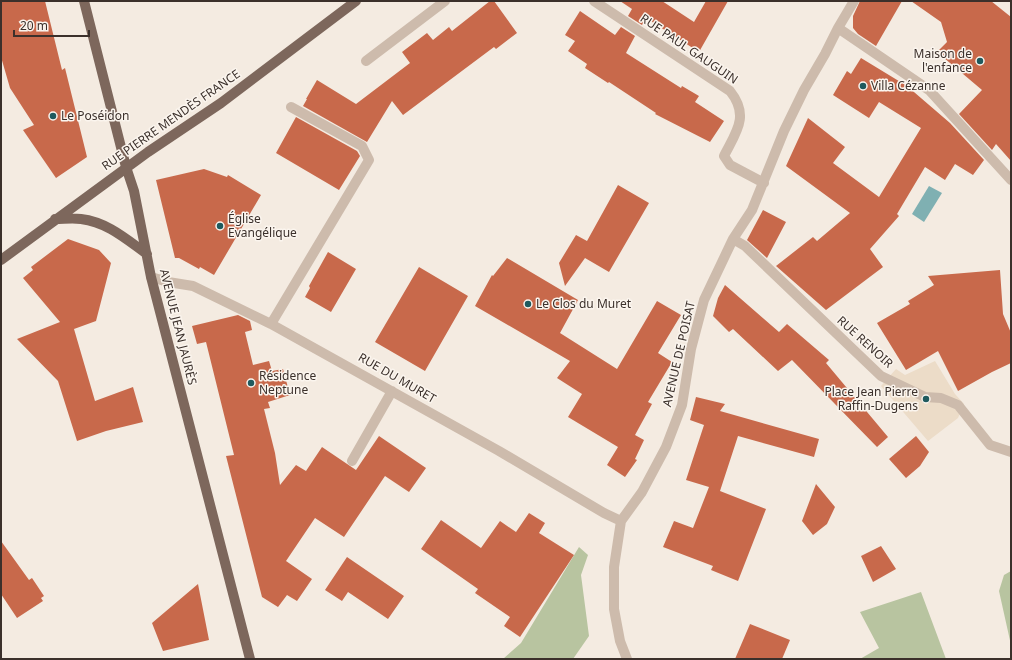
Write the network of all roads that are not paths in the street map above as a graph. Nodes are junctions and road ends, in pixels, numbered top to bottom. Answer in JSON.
{"nodes":[{"id":1,"x":84,"y":1,"type":"edge"},
{"id":2,"x":356,"y":1,"type":"edge"},
{"id":3,"x":445,"y":1,"type":"edge"},
{"id":4,"x":594,"y":1,"type":"edge"},
{"id":5,"x":854,"y":1,"type":"edge"},
{"id":6,"x":838,"y":28,"type":"junction"},
{"id":7,"x":366,"y":61,"type":"dead end"},
{"id":8,"x":291,"y":107,"type":"dead end"},
{"id":9,"x":126,"y":167,"type":"junction"},
{"id":10,"x":1011,"y":180,"type":"edge"},
{"id":11,"x":764,"y":183,"type":"junction"},
{"id":12,"x":56,"y":219,"type":"junction"},
{"id":13,"x":733,"y":239,"type":"junction"},
{"id":14,"x":147,"y":254,"type":"junction"},
{"id":15,"x":1,"y":260,"type":"edge"},
{"id":16,"x":151,"y":277,"type":"junction"},
{"id":17,"x":271,"y":324,"type":"junction"},
{"id":18,"x":392,"y":391,"type":"junction"},
{"id":19,"x":1011,"y":452,"type":"edge"},
{"id":20,"x":352,"y":461,"type":"dead end"},
{"id":21,"x":621,"y":521,"type":"junction"},
{"id":22,"x":250,"y":659,"type":"edge"},
{"id":23,"x":627,"y":659,"type":"edge"}],
"edges":[{"from":1,"to":9,"type":"main road","name":"AVENUE JEAN JAURÈS"},
{"from":2,"to":9,"type":"main road","name":"RUE PIERRE MENDÈS FRANCE"},
{"from":3,"to":7,"type":"street"},
{"from":4,"to":11,"type":"street","name":"RUE PAUL GAUGUIN"},
{"from":5,"to":6,"type":"street","name":"AVENUE DE POISAT"},
{"from":6,"to":10,"type":"street"},
{"from":6,"to":11,"type":"street","name":"AVENUE DE POISAT"},
{"from":8,"to":17,"type":"street"},
{"from":9,"to":12,"type":"main road","name":"RUE PIERRE MENDÈS FRANCE"},
{"from":9,"to":14,"type":"main road","name":"AVENUE JEAN JAURÈS"},
{"from":11,"to":13,"type":"street","name":"AVENUE DE POISAT"},
{"from":12,"to":14,"type":"main road"},
{"from":12,"to":15,"type":"main road","name":"RUE PIERRE MENDÈS FRANCE"},
{"from":13,"to":19,"type":"street","name":"RUE RENOIR"},
{"from":13,"to":21,"type":"street","name":"AVENUE DE POISAT"},
{"from":14,"to":16,"type":"main road","name":"AVENUE JEAN JAURÈS"},
{"from":16,"to":17,"type":"street","name":"RUE DU MURET"},
{"from":16,"to":22,"type":"main road","name":"AVENUE JEAN JAURÈS"},
{"from":17,"to":18,"type":"street","name":"RUE DU MURET"},
{"from":18,"to":20,"type":"street"},
{"from":18,"to":21,"type":"street","name":"RUE DU MURET"},
{"from":21,"to":23,"type":"street","name":"AVENUE DE POISAT"}]}
